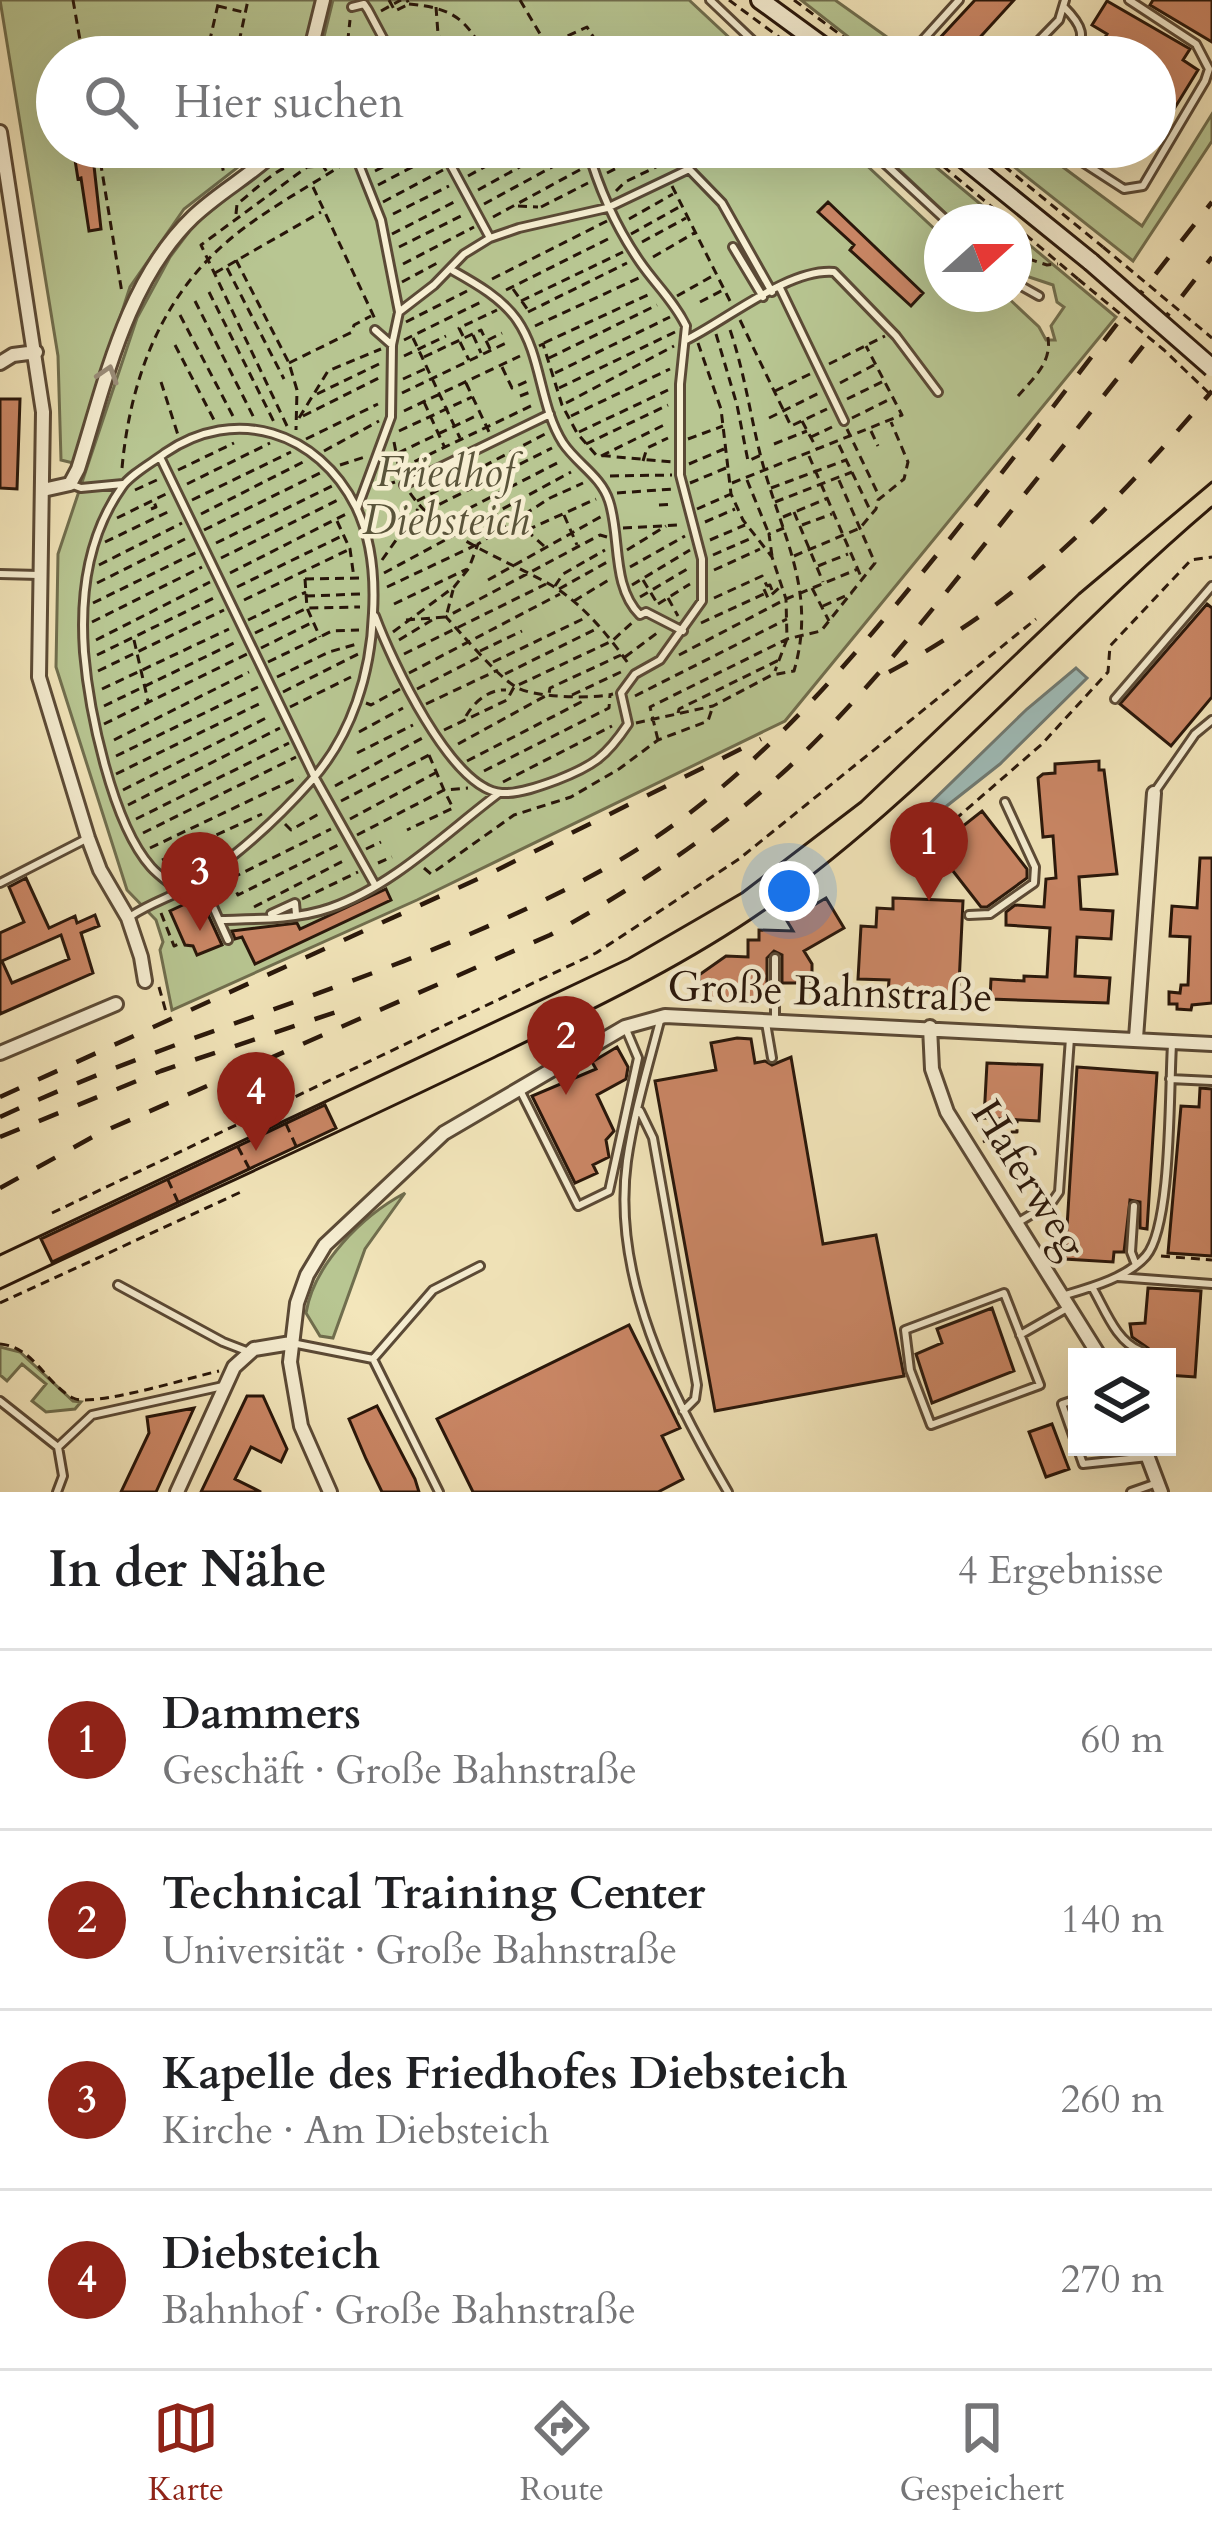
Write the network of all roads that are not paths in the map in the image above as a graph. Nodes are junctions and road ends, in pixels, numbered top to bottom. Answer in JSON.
{"nodes":[{"id":1,"x":322,"y":0,"type":"edge"},
{"id":2,"x":710,"y":0,"type":"edge"},
{"id":3,"x":760,"y":0,"type":"edge"},
{"id":4,"x":959,"y":0,"type":"edge"},
{"id":5,"x":1130,"y":0,"type":"edge"},
{"id":6,"x":1065,"y":4,"type":"edge"},
{"id":7,"x":352,"y":7,"type":"road end"},
{"id":8,"x":314,"y":36,"type":"edge"},
{"id":9,"x":382,"y":36,"type":"edge"},
{"id":10,"x":748,"y":36,"type":"edge"},
{"id":11,"x":809,"y":36,"type":"edge"},
{"id":12,"x":926,"y":36,"type":"edge"},
{"id":13,"x":1043,"y":36,"type":"edge"},
{"id":14,"x":1082,"y":36,"type":"edge"},
{"id":15,"x":1176,"y":130,"type":"edge"},
{"id":16,"x":0,"y":132,"type":"edge"},
{"id":17,"x":253,"y":168,"type":"edge"},
{"id":18,"x":362,"y":168,"type":"edge"},
{"id":19,"x":453,"y":168,"type":"edge"},
{"id":20,"x":593,"y":168,"type":"edge"},
{"id":21,"x":889,"y":168,"type":"edge"},
{"id":22,"x":975,"y":168,"type":"edge"},
{"id":23,"x":1092,"y":168,"type":"edge"},
{"id":24,"x":1154,"y":168,"type":"edge"},
{"id":25,"x":689,"y":169,"type":"joint"},
{"id":26,"x":928,"y":204,"type":"edge"},
{"id":27,"x":607,"y":208,"type":"junction"},
{"id":28,"x":490,"y":238,"type":"junction"},
{"id":29,"x":733,"y":247,"type":"dead end"},
{"id":30,"x":450,"y":269,"type":"junction"},
{"id":31,"x":776,"y":290,"type":"junction"},
{"id":32,"x":1032,"y":292,"type":"edge"},
{"id":33,"x":1039,"y":296,"type":"dead end"},
{"id":34,"x":763,"y":297,"type":"junction"},
{"id":35,"x":399,"y":312,"type":"junction"},
{"id":36,"x":686,"y":326,"type":"junction"},
{"id":37,"x":378,"y":331,"type":"road end"},
{"id":38,"x":696,"y":335,"type":"junction"},
{"id":39,"x":686,"y":340,"type":"junction"},
{"id":40,"x":392,"y":345,"type":"junction"},
{"id":41,"x":35,"y":352,"type":"junction"},
{"id":42,"x":0,"y":363,"type":"edge"},
{"id":43,"x":1212,"y":368,"type":"edge"},
{"id":44,"x":938,"y":392,"type":"dead end"},
{"id":45,"x":550,"y":414,"type":"junction"},
{"id":46,"x":844,"y":422,"type":"road end"},
{"id":47,"x":160,"y":457,"type":"junction"},
{"id":48,"x":70,"y":484,"type":"junction"},
{"id":49,"x":123,"y":484,"type":"junction"},
{"id":50,"x":404,"y":485,"type":"road end"},
{"id":51,"x":43,"y":490,"type":"junction"},
{"id":52,"x":357,"y":509,"type":"junction"},
{"id":53,"x":0,"y":574,"type":"edge"},
{"id":54,"x":39,"y":575,"type":"junction"},
{"id":55,"x":1212,"y":586,"type":"edge"},
{"id":56,"x":374,"y":610,"type":"junction"},
{"id":57,"x":683,"y":632,"type":"junction"},
{"id":58,"x":1115,"y":699,"type":"dead end"},
{"id":59,"x":1212,"y":719,"type":"edge"},
{"id":60,"x":313,"y":774,"type":"junction"},
{"id":61,"x":500,"y":793,"type":"junction"},
{"id":62,"x":1154,"y":793,"type":"joint"},
{"id":63,"x":1005,"y":802,"type":"dead end"},
{"id":64,"x":88,"y":838,"type":"junction"},
{"id":65,"x":201,"y":880,"type":"junction"},
{"id":66,"x":0,"y":883,"type":"edge"},
{"id":67,"x":375,"y":885,"type":"junction"},
{"id":68,"x":179,"y":891,"type":"junction"},
{"id":69,"x":296,"y":914,"type":"junction"},
{"id":70,"x":968,"y":915,"type":"dead end"},
{"id":71,"x":128,"y":918,"type":"junction"},
{"id":72,"x":262,"y":919,"type":"junction"},
{"id":73,"x":219,"y":920,"type":"junction"},
{"id":74,"x":228,"y":940,"type":"dead end"},
{"id":75,"x":775,"y":958,"type":"dead end"},
{"id":76,"x":151,"y":980,"type":"road end"},
{"id":77,"x":116,"y":1004,"type":"dead end"},
{"id":78,"x":662,"y":1016,"type":"junction"},
{"id":79,"x":770,"y":1019,"type":"junction"},
{"id":80,"x":625,"y":1027,"type":"junction"},
{"id":81,"x":930,"y":1027,"type":"junction"},
{"id":82,"x":1070,"y":1034,"type":"junction"},
{"id":83,"x":1136,"y":1038,"type":"junction"},
{"id":84,"x":1172,"y":1041,"type":"junction"},
{"id":85,"x":1212,"y":1044,"type":"edge"},
{"id":86,"x":0,"y":1053,"type":"edge"},
{"id":87,"x":772,"y":1058,"type":"dead end"},
{"id":88,"x":1170,"y":1079,"type":"junction"},
{"id":89,"x":1212,"y":1081,"type":"edge"},
{"id":90,"x":518,"y":1087,"type":"junction"},
{"id":91,"x":638,"y":1108,"type":"junction"},
{"id":92,"x":1134,"y":1206,"type":"dead end"},
{"id":93,"x":1017,"y":1223,"type":"junction"},
{"id":94,"x":1136,"y":1265,"type":"junction"},
{"id":95,"x":480,"y":1267,"type":"dead end"},
{"id":96,"x":1114,"y":1276,"type":"junction"},
{"id":97,"x":1212,"y":1284,"type":"edge"},
{"id":98,"x":118,"y":1285,"type":"dead end"},
{"id":99,"x":1092,"y":1287,"type":"junction"},
{"id":100,"x":1066,"y":1302,"type":"junction"},
{"id":101,"x":1020,"y":1335,"type":"junction"},
{"id":102,"x":291,"y":1343,"type":"junction"},
{"id":103,"x":1094,"y":1348,"type":"edge"},
{"id":104,"x":1133,"y":1348,"type":"edge"},
{"id":105,"x":249,"y":1352,"type":"junction"},
{"id":106,"x":373,"y":1359,"type":"junction"},
{"id":107,"x":226,"y":1385,"type":"junction"},
{"id":108,"x":0,"y":1401,"type":"edge"},
{"id":109,"x":683,"y":1412,"type":"junction"},
{"id":110,"x":58,"y":1447,"type":"junction"},
{"id":111,"x":1080,"y":1456,"type":"edge"},
{"id":112,"x":1125,"y":1456,"type":"edge"},
{"id":113,"x":1148,"y":1456,"type":"edge"},
{"id":114,"x":1160,"y":1487,"type":"edge"},
{"id":115,"x":57,"y":1492,"type":"edge"},
{"id":116,"x":177,"y":1492,"type":"edge"},
{"id":117,"x":330,"y":1492,"type":"edge"},
{"id":118,"x":439,"y":1492,"type":"edge"},
{"id":119,"x":728,"y":1492,"type":"edge"},
{"id":120,"x":1131,"y":1492,"type":"edge"}],
"edges":[{"from":1,"to":8,"type":"street"},
{"from":2,"to":10,"type":"lane"},
{"from":3,"to":11,"type":"main road"},
{"from":4,"to":12,"type":"lane"},
{"from":5,"to":15,"type":"lane"},
{"from":6,"to":13,"type":"lane"},
{"from":6,"to":14,"type":"lane"},
{"from":7,"to":9,"type":"lane"},
{"from":16,"to":41,"type":"street"},
{"from":48,"to":17,"type":"street","one_way":true},
{"from":18,"to":35,"type":"lane"},
{"from":19,"to":28,"type":"lane"},
{"from":20,"to":27,"type":"lane"},
{"from":21,"to":26,"type":"lane"},
{"from":22,"to":43,"type":"main road","bridge":true},
{"from":23,"to":24,"type":"lane"},
{"from":25,"to":27,"type":"lane"},
{"from":25,"to":31,"type":"lane"},
{"from":27,"to":28,"type":"lane"},
{"from":27,"to":36,"type":"lane"},
{"from":28,"to":30,"type":"lane"},
{"from":29,"to":34,"type":"lane"},
{"from":30,"to":35,"type":"lane"},
{"from":30,"to":45,"type":"lane"},
{"from":31,"to":34,"type":"lane"},
{"from":31,"to":44,"type":"lane"},
{"from":31,"to":46,"type":"lane"},
{"from":32,"to":33,"type":"lane"},
{"from":34,"to":38,"type":"lane"},
{"from":35,"to":40,"type":"lane"},
{"from":36,"to":38,"type":"lane"},
{"from":36,"to":39,"type":"lane"},
{"from":37,"to":40,"type":"lane"},
{"from":38,"to":39,"type":"lane"},
{"from":39,"to":57,"type":"lane"},
{"from":40,"to":52,"type":"lane"},
{"from":41,"to":42,"type":"street"},
{"from":41,"to":51,"type":"street"},
{"from":45,"to":50,"type":"lane"},
{"from":45,"to":57,"type":"lane"},
{"from":47,"to":49,"type":"lane"},
{"from":47,"to":52,"type":"lane"},
{"from":47,"to":60,"type":"lane"},
{"from":48,"to":49,"type":"lane"},
{"from":48,"to":51,"type":"street"},
{"from":49,"to":68,"type":"lane"},
{"from":51,"to":54,"type":"street"},
{"from":52,"to":56,"type":"lane"},
{"from":53,"to":54,"type":"lane"},
{"from":54,"to":64,"type":"street"},
{"from":55,"to":58,"type":"lane"},
{"from":56,"to":60,"type":"lane"},
{"from":56,"to":61,"type":"lane"},
{"from":57,"to":61,"type":"lane"},
{"from":59,"to":62,"type":"lane"},
{"from":60,"to":65,"type":"lane"},
{"from":60,"to":67,"type":"lane"},
{"from":61,"to":67,"type":"lane"},
{"from":62,"to":83,"type":"street"},
{"from":63,"to":70,"type":"lane"},
{"from":64,"to":66,"type":"lane"},
{"from":64,"to":71,"type":"street"},
{"from":65,"to":68,"type":"lane"},
{"from":65,"to":73,"type":"lane"},
{"from":67,"to":69,"type":"lane"},
{"from":68,"to":71,"type":"lane"},
{"from":69,"to":72,"type":"lane"},
{"from":69,"to":72,"type":"lane"},
{"from":71,"to":76,"type":"street"},
{"from":72,"to":73,"type":"lane"},
{"from":73,"to":74,"type":"lane"},
{"from":75,"to":79,"type":"lane"},
{"from":77,"to":86,"type":"street"},
{"from":78,"to":79,"type":"street","name":"Große Bahnstraße"},
{"from":78,"to":80,"type":"street","name":"Große Bahnstraße"},
{"from":78,"to":91,"type":"lane"},
{"from":79,"to":81,"type":"street","name":"Große Bahnstraße"},
{"from":79,"to":87,"type":"lane"},
{"from":80,"to":90,"type":"street","name":"Große Bahnstraße"},
{"from":80,"to":90,"type":"lane"},
{"from":81,"to":82,"type":"street","name":"Große Bahnstraße"},
{"from":81,"to":93,"type":"street","name":"Haferweg"},
{"from":82,"to":83,"type":"street","name":"Große Bahnstraße"},
{"from":82,"to":93,"type":"lane"},
{"from":83,"to":84,"type":"street","name":"Große Bahnstraße"},
{"from":84,"to":85,"type":"street","name":"Große Bahnstraße"},
{"from":84,"to":88,"type":"lane"},
{"from":88,"to":89,"type":"lane"},
{"from":88,"to":94,"type":"lane"},
{"from":90,"to":102,"type":"street","name":"Große Bahnstraße"},
{"from":91,"to":109,"type":"lane"},
{"from":91,"to":109,"type":"lane"},
{"from":92,"to":94,"type":"lane"},
{"from":93,"to":100,"type":"street","name":"Haferweg"},
{"from":94,"to":96,"type":"lane"},
{"from":95,"to":106,"type":"lane"},
{"from":96,"to":97,"type":"lane"},
{"from":96,"to":99,"type":"lane"},
{"from":98,"to":105,"type":"lane"},
{"from":99,"to":100,"type":"lane"},
{"from":99,"to":104,"type":"lane"},
{"from":100,"to":101,"type":"lane"},
{"from":100,"to":103,"type":"street","name":"Haferweg"},
{"from":101,"to":101,"type":"lane"},
{"from":102,"to":105,"type":"street"},
{"from":102,"to":106,"type":"lane"},
{"from":102,"to":117,"type":"street"},
{"from":105,"to":107,"type":"street"},
{"from":106,"to":118,"type":"lane"},
{"from":107,"to":110,"type":"lane"},
{"from":107,"to":116,"type":"street"},
{"from":108,"to":110,"type":"lane"},
{"from":109,"to":119,"type":"lane"},
{"from":110,"to":115,"type":"lane"},
{"from":111,"to":112,"type":"lane"},
{"from":113,"to":114,"type":"street"},
{"from":114,"to":120,"type":"lane"}]}
